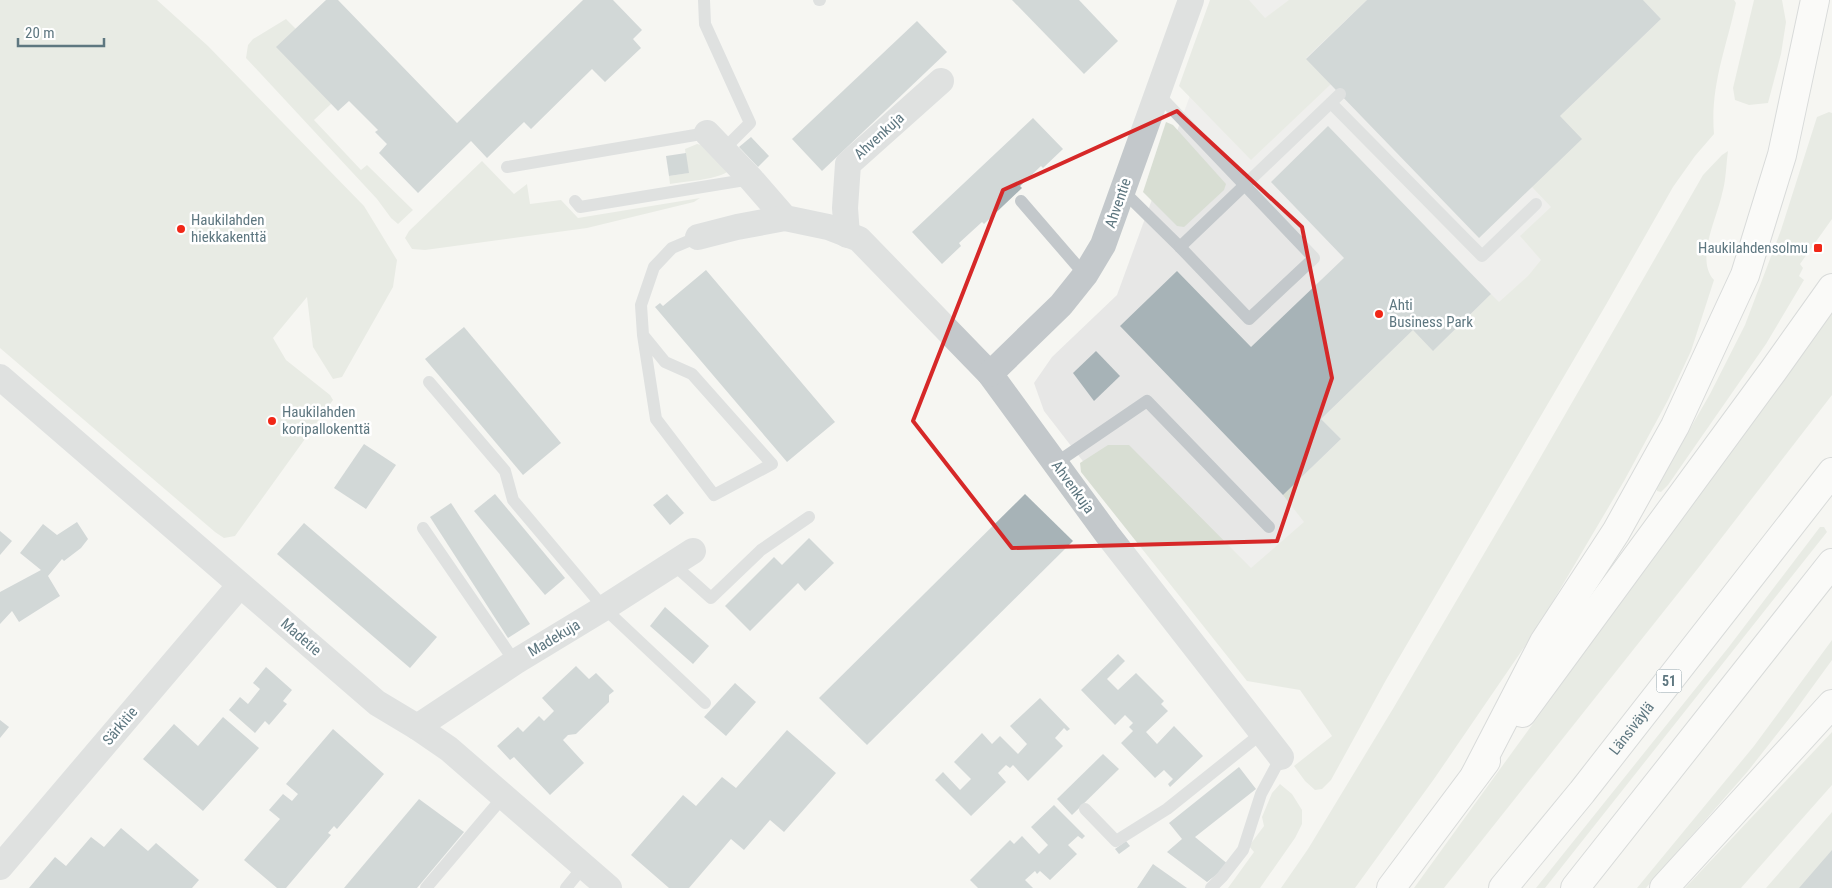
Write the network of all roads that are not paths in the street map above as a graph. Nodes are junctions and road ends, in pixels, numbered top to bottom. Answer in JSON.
{"nodes":[{"id":1,"x":704,"y":0,"type":"edge"},
{"id":2,"x":1184,"y":1,"type":"edge"},
{"id":3,"x":1814,"y":3,"type":"edge"},
{"id":4,"x":941,"y":81,"type":"dead end"},
{"id":5,"x":1157,"y":93,"type":"junction"},
{"id":6,"x":715,"y":142,"type":"junction"},
{"id":7,"x":507,"y":167,"type":"dead end"},
{"id":8,"x":751,"y":179,"type":"junction"},
{"id":9,"x":1245,"y":185,"type":"junction"},
{"id":10,"x":1122,"y":190,"type":"junction"},
{"id":11,"x":575,"y":201,"type":"dead end"},
{"id":12,"x":1021,"y":201,"type":"dead end"},
{"id":13,"x":1536,"y":204,"type":"dead end"},
{"id":14,"x":785,"y":218,"type":"junction"},
{"id":15,"x":847,"y":235,"type":"junction"},
{"id":16,"x":698,"y":237,"type":"joint"},
{"id":17,"x":1180,"y":247,"type":"junction"},
{"id":18,"x":1086,"y":275,"type":"junction"},
{"id":19,"x":1832,"y":288,"type":"edge"},
{"id":20,"x":643,"y":335,"type":"junction"},
{"id":21,"x":990,"y":374,"type":"junction"},
{"id":22,"x":0,"y":377,"type":"edge"},
{"id":23,"x":429,"y":382,"type":"dead end"},
{"id":24,"x":1056,"y":463,"type":"junction"},
{"id":25,"x":1832,"y":472,"type":"edge"},
{"id":26,"x":809,"y":517,"type":"dead end"},
{"id":27,"x":1269,"y":527,"type":"dead end"},
{"id":28,"x":423,"y":528,"type":"dead end"},
{"id":29,"x":683,"y":557,"type":"joint"},
{"id":30,"x":1832,"y":563,"type":"edge"},
{"id":31,"x":240,"y":585,"type":"junction"},
{"id":32,"x":604,"y":608,"type":"junction"},
{"id":33,"x":515,"y":662,"type":"junction"},
{"id":34,"x":705,"y":704,"type":"dead end"},
{"id":35,"x":1830,"y":706,"type":"edge"},
{"id":36,"x":418,"y":727,"type":"junction"},
{"id":37,"x":1262,"y":733,"type":"junction"},
{"id":38,"x":1281,"y":757,"type":"joint"},
{"id":39,"x":1475,"y":775,"type":"junction"},
{"id":40,"x":504,"y":797,"type":"junction"},
{"id":41,"x":1085,"y":809,"type":"dead end"},
{"id":42,"x":0,"y":867,"type":"edge"},
{"id":43,"x":583,"y":867,"type":"junction"},
{"id":44,"x":426,"y":888,"type":"edge"},
{"id":45,"x":566,"y":888,"type":"edge"},
{"id":46,"x":609,"y":888,"type":"edge"},
{"id":47,"x":1211,"y":888,"type":"edge"},
{"id":48,"x":1391,"y":888,"type":"edge"},
{"id":49,"x":1503,"y":888,"type":"edge"},
{"id":50,"x":1575,"y":888,"type":"edge"},
{"id":51,"x":1664,"y":888,"type":"edge"}],
"edges":[{"from":1,"to":6,"type":"lane"},
{"from":2,"to":5,"type":"street","name":"Ahventie"},
{"from":3,"to":39,"type":"highway"},
{"from":4,"to":15,"type":"street","name":"Ahvenkuja"},
{"from":5,"to":9,"type":"lane"},
{"from":5,"to":10,"type":"street","name":"Ahventie"},
{"from":6,"to":7,"type":"lane"},
{"from":6,"to":8,"type":"street"},
{"from":8,"to":11,"type":"lane"},
{"from":8,"to":14,"type":"street"},
{"from":9,"to":13,"type":"lane"},
{"from":9,"to":17,"type":"lane"},
{"from":9,"to":17,"type":"lane"},
{"from":10,"to":17,"type":"lane"},
{"from":10,"to":18,"type":"street","name":"Ahventie"},
{"from":12,"to":18,"type":"lane"},
{"from":14,"to":15,"type":"street","name":"Ahvenkuja"},
{"from":14,"to":16,"type":"street","name":"Ahvenkuja"},
{"from":15,"to":21,"type":"street","name":"Ahvenkuja"},
{"from":16,"to":20,"type":"lane"},
{"from":18,"to":21,"type":"street","name":"Ahventie"},
{"from":19,"to":39,"type":"highway"},
{"from":20,"to":20,"type":"lane"},
{"from":21,"to":24,"type":"street","name":"Ahvenkuja"},
{"from":22,"to":31,"type":"street","name":"Madetie"},
{"from":23,"to":32,"type":"lane"},
{"from":24,"to":27,"type":"lane"},
{"from":24,"to":37,"type":"street","name":"Ahvenkuja"},
{"from":25,"to":49,"type":"highway","name":"Länsiväylä","number":"51"},
{"from":26,"to":29,"type":"lane"},
{"from":28,"to":33,"type":"lane"},
{"from":29,"to":32,"type":"street","name":"Madekuja"},
{"from":30,"to":50,"type":"highway"},
{"from":31,"to":36,"type":"street","name":"Madetie"},
{"from":31,"to":42,"type":"street","name":"Särkitie"},
{"from":32,"to":33,"type":"street","name":"Madekuja"},
{"from":32,"to":34,"type":"lane"},
{"from":33,"to":36,"type":"street","name":"Madekuja"},
{"from":35,"to":51,"type":"highway"},
{"from":36,"to":40,"type":"street","name":"Madetie"},
{"from":37,"to":38,"type":"street","name":"Ahvenkuja"},
{"from":37,"to":41,"type":"lane"},
{"from":38,"to":47,"type":"lane"},
{"from":39,"to":48,"type":"highway"},
{"from":40,"to":43,"type":"street","name":"Madetie"},
{"from":40,"to":44,"type":"lane"},
{"from":43,"to":45,"type":"lane"},
{"from":43,"to":46,"type":"street","name":"Madetie"}]}
